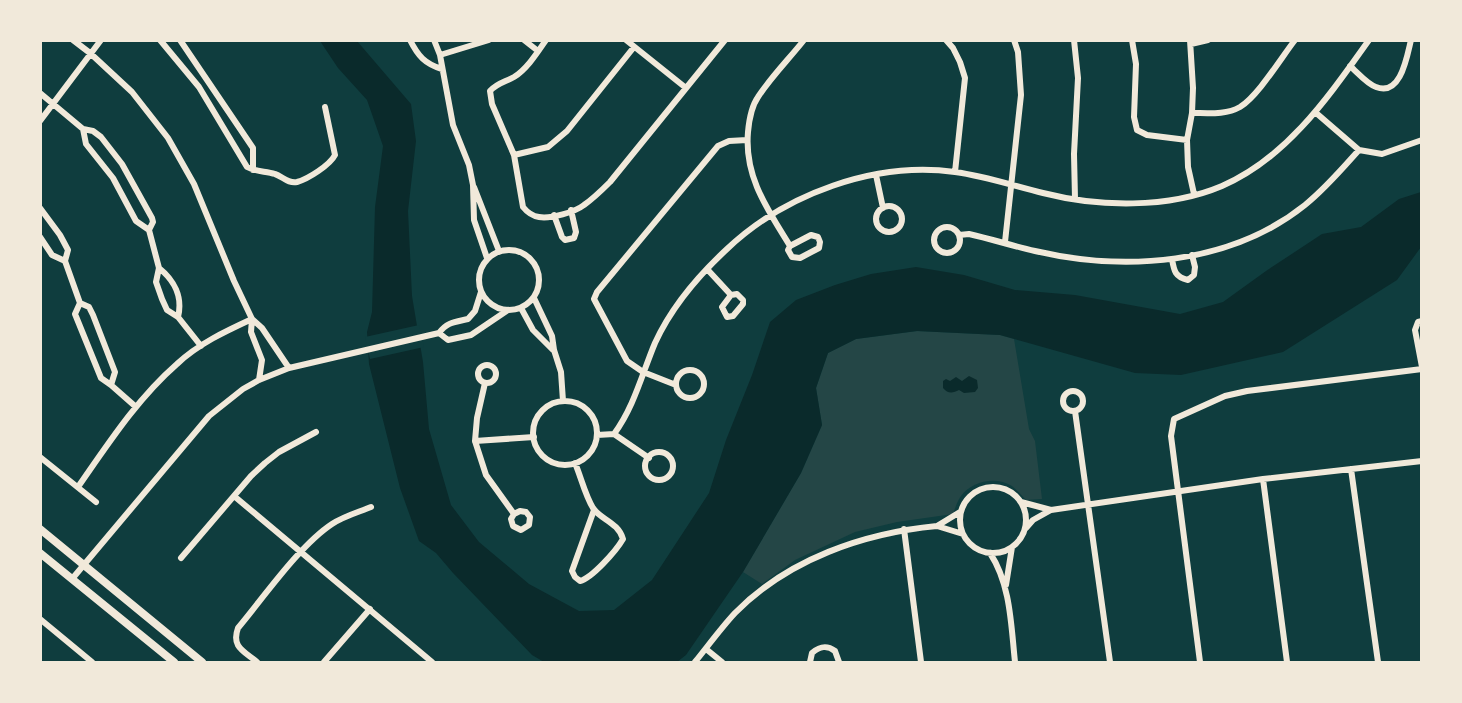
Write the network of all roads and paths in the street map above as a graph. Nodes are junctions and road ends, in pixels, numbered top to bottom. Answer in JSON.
{"nodes":[{"id":1,"x":72,"y":40,"type":"edge"},
{"id":2,"x":101,"y":40,"type":"edge"},
{"id":3,"x":160,"y":40,"type":"edge"},
{"id":4,"x":180,"y":40,"type":"edge"},
{"id":5,"x":410,"y":40,"type":"edge"},
{"id":6,"x":434,"y":40,"type":"edge"},
{"id":7,"x":489,"y":40,"type":"edge"},
{"id":8,"x":524,"y":40,"type":"edge"},
{"id":9,"x":546,"y":40,"type":"edge"},
{"id":10,"x":626,"y":40,"type":"edge"},
{"id":11,"x":725,"y":40,"type":"edge"},
{"id":12,"x":804,"y":40,"type":"edge"},
{"id":13,"x":946,"y":40,"type":"edge"},
{"id":14,"x":1014,"y":40,"type":"edge"},
{"id":15,"x":1074,"y":40,"type":"edge"},
{"id":16,"x":1132,"y":40,"type":"edge"},
{"id":17,"x":1208,"y":40,"type":"edge"},
{"id":18,"x":1295,"y":40,"type":"edge"},
{"id":19,"x":1369,"y":40,"type":"edge"},
{"id":20,"x":1412,"y":40,"type":"edge"},
{"id":21,"x":1191,"y":42,"type":"edge"},
{"id":22,"x":634,"y":47,"type":"junction"},
{"id":23,"x":538,"y":51,"type":"junction"},
{"id":24,"x":90,"y":53,"type":"junction"},
{"id":25,"x":440,"y":55,"type":"junction"},
{"id":26,"x":1350,"y":66,"type":"junction"},
{"id":27,"x":442,"y":69,"type":"junction"},
{"id":28,"x":686,"y":88,"type":"junction"},
{"id":29,"x":40,"y":93,"type":"edge"},
{"id":30,"x":54,"y":103,"type":"junction"},
{"id":31,"x":325,"y":107,"type":"dead end"},
{"id":32,"x":1315,"y":112,"type":"junction"},
{"id":33,"x":1192,"y":113,"type":"junction"},
{"id":34,"x":40,"y":121,"type":"edge"},
{"id":35,"x":83,"y":129,"type":"junction"},
{"id":36,"x":747,"y":140,"type":"junction"},
{"id":37,"x":1187,"y":140,"type":"junction"},
{"id":38,"x":1422,"y":140,"type":"edge"},
{"id":39,"x":1359,"y":150,"type":"junction"},
{"id":40,"x":514,"y":155,"type":"junction"},
{"id":41,"x":253,"y":170,"type":"junction"},
{"id":42,"x":955,"y":172,"type":"junction"},
{"id":43,"x":876,"y":175,"type":"junction"},
{"id":44,"x":1011,"y":184,"type":"junction"},
{"id":45,"x":473,"y":185,"type":"junction"},
{"id":46,"x":1194,"y":194,"type":"junction"},
{"id":47,"x":1075,"y":199,"type":"junction"},
{"id":48,"x":40,"y":208,"type":"edge"},
{"id":49,"x":883,"y":208,"type":"junction"},
{"id":50,"x":571,"y":210,"type":"junction"},
{"id":51,"x":554,"y":215,"type":"junction"},
{"id":52,"x":771,"y":216,"type":"junction"},
{"id":53,"x":150,"y":230,"type":"junction"},
{"id":54,"x":959,"y":235,"type":"junction"},
{"id":55,"x":40,"y":237,"type":"edge"},
{"id":56,"x":1005,"y":242,"type":"junction"},
{"id":57,"x":790,"y":246,"type":"junction"},
{"id":58,"x":499,"y":251,"type":"junction"},
{"id":59,"x":1192,"y":255,"type":"junction"},
{"id":60,"x":487,"y":258,"type":"junction"},
{"id":61,"x":1172,"y":259,"type":"junction"},
{"id":62,"x":65,"y":261,"type":"junction"},
{"id":63,"x":159,"y":268,"type":"junction"},
{"id":64,"x":707,"y":269,"type":"junction"},
{"id":65,"x":481,"y":292,"type":"junction"},
{"id":66,"x":731,"y":295,"type":"dead end"},
{"id":67,"x":534,"y":298,"type":"junction"},
{"id":68,"x":80,"y":303,"type":"junction"},
{"id":69,"x":521,"y":308,"type":"junction"},
{"id":70,"x":508,"y":310,"type":"junction"},
{"id":71,"x":178,"y":317,"type":"junction"},
{"id":72,"x":252,"y":319,"type":"junction"},
{"id":73,"x":1422,"y":321,"type":"edge"},
{"id":74,"x":439,"y":333,"type":"junction"},
{"id":75,"x":201,"y":346,"type":"junction"},
{"id":76,"x":554,"y":350,"type":"junction"},
{"id":77,"x":289,"y":368,"type":"junction"},
{"id":78,"x":1422,"y":368,"type":"edge"},
{"id":79,"x":643,"y":372,"type":"junction"},
{"id":80,"x":259,"y":380,"type":"junction"},
{"id":81,"x":485,"y":383,"type":"dead end"},
{"id":82,"x":111,"y":385,"type":"junction"},
{"id":83,"x":676,"y":385,"type":"junction"},
{"id":84,"x":563,"y":401,"type":"junction"},
{"id":85,"x":136,"y":407,"type":"junction"},
{"id":86,"x":1075,"y":411,"type":"dead end"},
{"id":87,"x":316,"y":432,"type":"dead end"},
{"id":88,"x":614,"y":434,"type":"junction"},
{"id":89,"x":597,"y":435,"type":"junction"},
{"id":90,"x":534,"y":437,"type":"junction"},
{"id":91,"x":475,"y":441,"type":"junction"},
{"id":92,"x":40,"y":457,"type":"edge"},
{"id":93,"x":649,"y":458,"type":"junction"},
{"id":94,"x":1422,"y":461,"type":"edge"},
{"id":95,"x":575,"y":463,"type":"junction"},
{"id":96,"x":1352,"y":469,"type":"junction"},
{"id":97,"x":1263,"y":479,"type":"junction"},
{"id":98,"x":78,"y":487,"type":"junction"},
{"id":99,"x":1177,"y":492,"type":"junction"},
{"id":100,"x":234,"y":496,"type":"junction"},
{"id":101,"x":96,"y":502,"type":"dead end"},
{"id":102,"x":1021,"y":502,"type":"junction"},
{"id":103,"x":1089,"y":505,"type":"junction"},
{"id":104,"x":371,"y":507,"type":"dead end"},
{"id":105,"x":594,"y":510,"type":"junction"},
{"id":106,"x":1051,"y":510,"type":"junction"},
{"id":107,"x":960,"y":512,"type":"junction"},
{"id":108,"x":514,"y":514,"type":"dead end"},
{"id":109,"x":937,"y":526,"type":"junction"},
{"id":110,"x":1026,"y":528,"type":"junction"},
{"id":111,"x":40,"y":529,"type":"edge"},
{"id":112,"x":904,"y":529,"type":"junction"},
{"id":113,"x":963,"y":534,"type":"junction"},
{"id":114,"x":1012,"y":547,"type":"junction"},
{"id":115,"x":301,"y":552,"type":"junction"},
{"id":116,"x":40,"y":553,"type":"edge"},
{"id":117,"x":990,"y":553,"type":"junction"},
{"id":118,"x":181,"y":558,"type":"dead end"},
{"id":119,"x":84,"y":565,"type":"junction"},
{"id":120,"x":72,"y":579,"type":"junction"},
{"id":121,"x":1006,"y":588,"type":"junction"},
{"id":122,"x":370,"y":609,"type":"junction"},
{"id":123,"x":40,"y":619,"type":"edge"},
{"id":124,"x":706,"y":649,"type":"junction"},
{"id":125,"x":92,"y":663,"type":"edge"},
{"id":126,"x":174,"y":663,"type":"edge"},
{"id":127,"x":202,"y":663,"type":"edge"},
{"id":128,"x":257,"y":663,"type":"edge"},
{"id":129,"x":324,"y":663,"type":"edge"},
{"id":130,"x":432,"y":663,"type":"edge"},
{"id":131,"x":695,"y":663,"type":"edge"},
{"id":132,"x":722,"y":663,"type":"edge"},
{"id":133,"x":810,"y":663,"type":"edge"},
{"id":134,"x":838,"y":663,"type":"edge"},
{"id":135,"x":921,"y":663,"type":"edge"},
{"id":136,"x":1016,"y":663,"type":"edge"},
{"id":137,"x":1110,"y":663,"type":"edge"},
{"id":138,"x":1200,"y":663,"type":"edge"},
{"id":139,"x":1287,"y":663,"type":"edge"},
{"id":140,"x":1378,"y":663,"type":"edge"}],
"edges":[{"from":1,"to":24,"type":"street"},
{"from":2,"to":24,"type":"street"},
{"from":3,"to":41,"type":"street"},
{"from":4,"to":41,"type":"street"},
{"from":5,"to":27,"type":"street"},
{"from":6,"to":25,"type":"street"},
{"from":7,"to":25,"type":"street"},
{"from":8,"to":23,"type":"street"},
{"from":9,"to":23,"type":"street"},
{"from":10,"to":22,"type":"street"},
{"from":11,"to":28,"type":"street"},
{"from":12,"to":36,"type":"street"},
{"from":13,"to":42,"type":"street"},
{"from":14,"to":44,"type":"street"},
{"from":15,"to":47,"type":"street"},
{"from":16,"to":37,"type":"street"},
{"from":17,"to":21,"type":"street"},
{"from":18,"to":33,"type":"street"},
{"from":19,"to":26,"type":"street"},
{"from":20,"to":26,"type":"street"},
{"from":21,"to":33,"type":"street"},
{"from":22,"to":28,"type":"street"},
{"from":22,"to":40,"type":"street"},
{"from":23,"to":40,"type":"street"},
{"from":24,"to":30,"type":"street"},
{"from":24,"to":72,"type":"street"},
{"from":25,"to":27,"type":"street"},
{"from":26,"to":32,"type":"street"},
{"from":27,"to":45,"type":"street"},
{"from":28,"to":50,"type":"street"},
{"from":29,"to":30,"type":"street"},
{"from":30,"to":34,"type":"street"},
{"from":30,"to":35,"type":"street"},
{"from":31,"to":41,"type":"street"},
{"from":32,"to":39,"type":"street"},
{"from":32,"to":46,"type":"street"},
{"from":33,"to":37,"type":"street"},
{"from":35,"to":53,"type":"street"},
{"from":35,"to":53,"type":"street"},
{"from":36,"to":52,"type":"street"},
{"from":36,"to":79,"type":"street"},
{"from":37,"to":46,"type":"street"},
{"from":38,"to":39,"type":"street"},
{"from":39,"to":59,"type":"street"},
{"from":40,"to":51,"type":"street"},
{"from":42,"to":43,"type":"street"},
{"from":42,"to":44,"type":"street"},
{"from":43,"to":49,"type":"street"},
{"from":43,"to":52,"type":"street"},
{"from":44,"to":47,"type":"street"},
{"from":44,"to":56,"type":"street"},
{"from":45,"to":58,"type":"street"},
{"from":45,"to":60,"type":"street"},
{"from":46,"to":47,"type":"street"},
{"from":48,"to":62,"type":"street"},
{"from":49,"to":49,"type":"street"},
{"from":50,"to":51,"type":"street"},
{"from":50,"to":51,"type":"street"},
{"from":52,"to":57,"type":"street"},
{"from":52,"to":64,"type":"street"},
{"from":53,"to":63,"type":"street"},
{"from":54,"to":54,"type":"street"},
{"from":54,"to":56,"type":"street"},
{"from":55,"to":62,"type":"street"},
{"from":56,"to":61,"type":"street"},
{"from":57,"to":57,"type":"street"},
{"from":58,"to":60,"type":"street"},
{"from":58,"to":67,"type":"street"},
{"from":59,"to":61,"type":"street"},
{"from":59,"to":61,"type":"street"},
{"from":60,"to":65,"type":"street"},
{"from":62,"to":68,"type":"street"},
{"from":63,"to":71,"type":"street"},
{"from":63,"to":71,"type":"street"},
{"from":64,"to":66,"type":"street"},
{"from":64,"to":79,"type":"street"},
{"from":65,"to":70,"type":"street"},
{"from":65,"to":74,"type":"street"},
{"from":67,"to":69,"type":"street"},
{"from":67,"to":76,"type":"street"},
{"from":68,"to":82,"type":"street"},
{"from":68,"to":82,"type":"street"},
{"from":69,"to":70,"type":"street"},
{"from":69,"to":76,"type":"street"},
{"from":70,"to":74,"type":"street"},
{"from":71,"to":75,"type":"street"},
{"from":72,"to":75,"type":"street"},
{"from":72,"to":77,"type":"street"},
{"from":72,"to":80,"type":"street"},
{"from":73,"to":78,"type":"street"},
{"from":74,"to":77,"type":"street"},
{"from":75,"to":85,"type":"street"},
{"from":76,"to":84,"type":"street"},
{"from":77,"to":80,"type":"street"},
{"from":78,"to":99,"type":"street"},
{"from":79,"to":83,"type":"street"},
{"from":79,"to":88,"type":"street"},
{"from":80,"to":119,"type":"street"},
{"from":81,"to":91,"type":"street"},
{"from":82,"to":85,"type":"street"},
{"from":83,"to":83,"type":"street"},
{"from":84,"to":89,"type":"street"},
{"from":84,"to":90,"type":"street"},
{"from":85,"to":98,"type":"street"},
{"from":86,"to":103,"type":"street"},
{"from":87,"to":100,"type":"street"},
{"from":88,"to":89,"type":"street"},
{"from":88,"to":93,"type":"street"},
{"from":89,"to":95,"type":"street"},
{"from":90,"to":91,"type":"street"},
{"from":90,"to":95,"type":"street"},
{"from":91,"to":108,"type":"street"},
{"from":92,"to":98,"type":"street"},
{"from":93,"to":93,"type":"street"},
{"from":94,"to":96,"type":"street"},
{"from":95,"to":105,"type":"street"},
{"from":96,"to":97,"type":"street"},
{"from":96,"to":140,"type":"street"},
{"from":97,"to":99,"type":"street"},
{"from":97,"to":139,"type":"street"},
{"from":98,"to":101,"type":"street"},
{"from":99,"to":103,"type":"street"},
{"from":99,"to":138,"type":"street"},
{"from":100,"to":115,"type":"street"},
{"from":100,"to":118,"type":"street"},
{"from":102,"to":106,"type":"street"},
{"from":102,"to":107,"type":"street"},
{"from":102,"to":110,"type":"street"},
{"from":103,"to":106,"type":"street"},
{"from":103,"to":137,"type":"street"},
{"from":104,"to":115,"type":"street"},
{"from":105,"to":105,"type":"street"},
{"from":106,"to":110,"type":"street"},
{"from":107,"to":109,"type":"street"},
{"from":107,"to":113,"type":"street"},
{"from":109,"to":112,"type":"street"},
{"from":109,"to":113,"type":"street"},
{"from":110,"to":114,"type":"street"},
{"from":111,"to":119,"type":"street"},
{"from":112,"to":124,"type":"street"},
{"from":112,"to":135,"type":"street"},
{"from":113,"to":117,"type":"street"},
{"from":114,"to":117,"type":"street"},
{"from":114,"to":121,"type":"street"},
{"from":115,"to":122,"type":"street"},
{"from":115,"to":128,"type":"street"},
{"from":116,"to":120,"type":"street"},
{"from":117,"to":121,"type":"street"},
{"from":119,"to":120,"type":"street"},
{"from":119,"to":127,"type":"street"},
{"from":120,"to":126,"type":"street"},
{"from":121,"to":136,"type":"street"},
{"from":122,"to":129,"type":"street"},
{"from":122,"to":130,"type":"street"},
{"from":123,"to":125,"type":"street"},
{"from":124,"to":131,"type":"street"},
{"from":124,"to":132,"type":"street"},
{"from":133,"to":134,"type":"street"}]}
